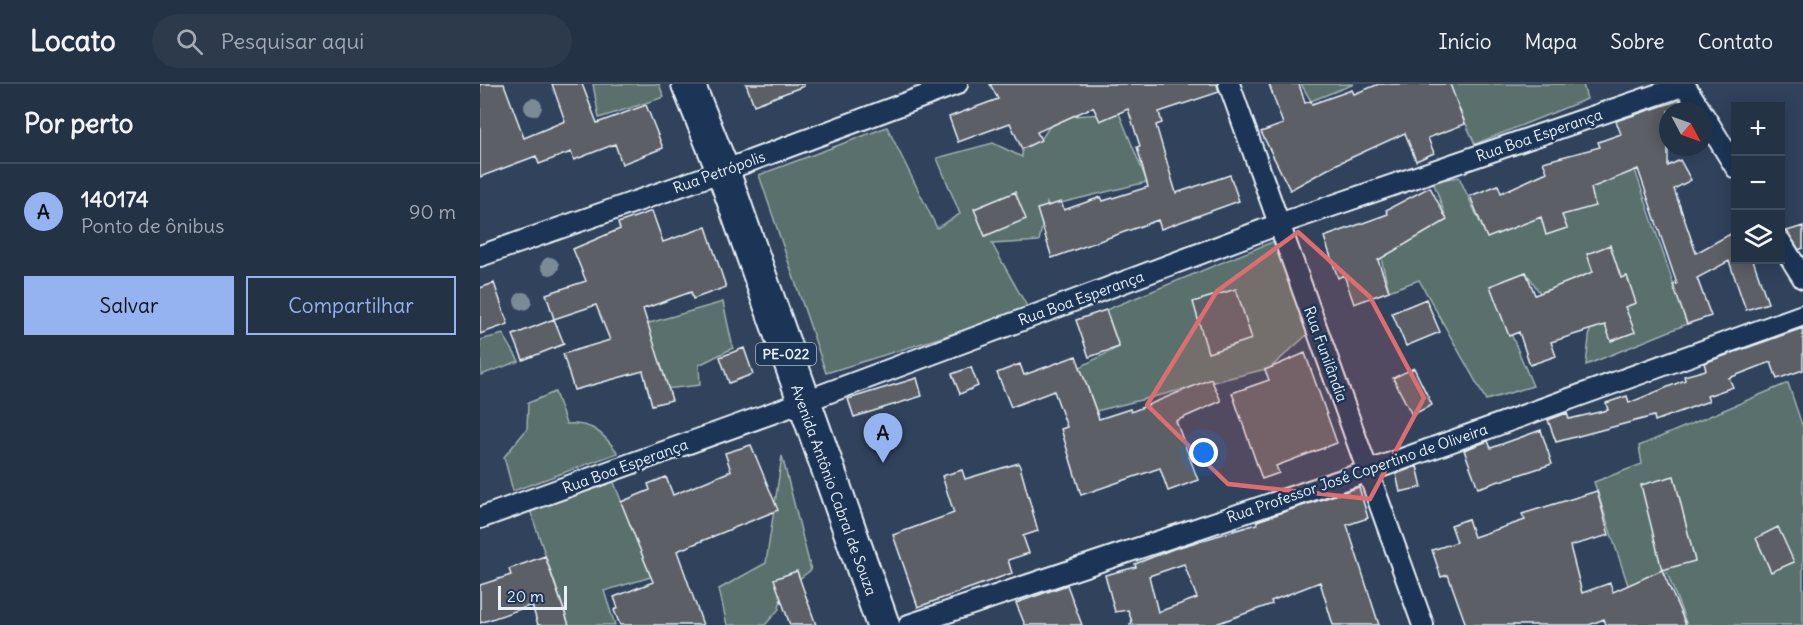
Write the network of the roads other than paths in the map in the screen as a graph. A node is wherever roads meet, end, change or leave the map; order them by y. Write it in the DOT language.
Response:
graph roads {
  1 [pos="688,84"];
  2 [pos="957,84"];
  3 [pos="1229,84"];
  4 [pos="1684,85"];
  5 [pos="1695,102"];
  6 [pos="1713,131"];
  7 [pos="1731,160"];
  8 [pos="723,171"];
  9 [pos="1279,224"];
  10 [pos="1785,249"];
  11 [pos="480,256"];
  12 [pos="1803,278"];
  13 [pos="1803,315"];
  14 [pos="803,402"];
  15 [pos="1369,471"];
  16 [pos="480,518"];
  17 [pos="883,625"];
  18 [pos="909,625"];
  19 [pos="1423,625"];
  1 -- 8 [label="main road, Avenida Antônio Cabral de Souza / PE-022"];
  2 -- 8 [label="street, Rua Petrópolis"];
  3 -- 9 [label="street, Rua Funilândia"];
  4 -- 5 [label="street"];
  4 -- 9 [label="street, Rua Boa Esperança"];
  6 -- 7 [label="street"];
  8 -- 11 [label="street, Rua Petrópolis"];
  8 -- 14 [label="main road, Avenida Antônio Cabral de Souza / PE-022"];
  9 -- 14 [label="street, Rua Boa Esperança"];
  9 -- 15 [label="street, Rua Funilândia"];
  10 -- 12 [label="street"];
  13 -- 15 [label="street, Rua Professor José Copertino de Oliveira"];
  14 -- 16 [label="street, Rua Boa Esperança"];
  14 -- 17 [label="main road, Avenida Antônio Cabral de Souza / PE-022"];
  15 -- 18 [label="street, Rua Professor José Copertino de Oliveira"];
  15 -- 19 [label="street, Rua Funilândia"];
}
